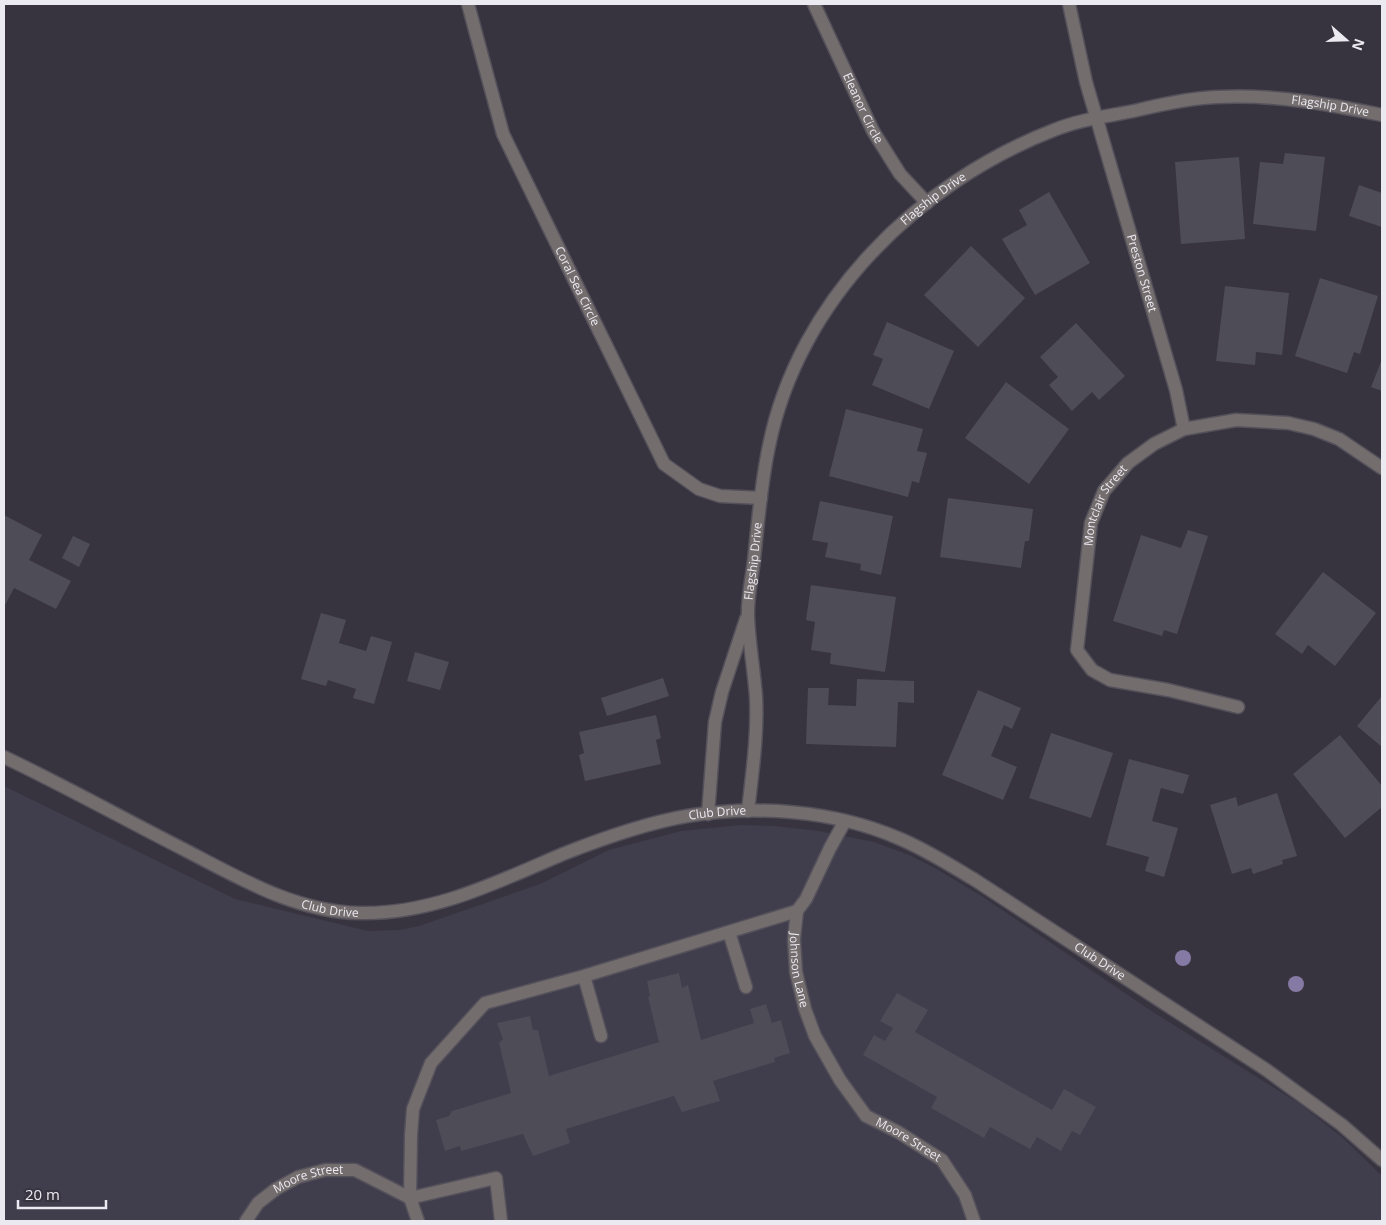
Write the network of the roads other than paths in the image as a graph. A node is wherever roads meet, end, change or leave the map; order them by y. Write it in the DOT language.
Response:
graph roads {
  1 [pos="468,4"];
  2 [pos="814,4"];
  3 [pos="1069,4"];
  4 [pos="1382,115"];
  5 [pos="1096,117"];
  6 [pos="926,203"];
  7 [pos="1184,428"];
  8 [pos="1382,468"];
  9 [pos="761,498"];
  10 [pos="748,614"];
  11 [pos="1238,707"];
  12 [pos="4,757"];
  13 [pos="748,811"];
  14 [pos="708,814"];
  15 [pos="845,821"];
  16 [pos="797,912"];
  17 [pos="729,932"];
  18 [pos="584,976"];
  19 [pos="746,987"];
  20 [pos="601,1036"];
  21 [pos="866,1116"];
  22 [pos="1382,1160"];
  23 [pos="410,1198"];
  24 [pos="246,1221"];
  25 [pos="418,1221"];
  26 [pos="501,1221"];
  27 [pos="974,1221"];
  1 -- 9 [label="street, Coral Sea Circle"];
  2 -- 6 [label="street, Eleanor Circle"];
  3 -- 5 [label="street"];
  4 -- 5 [label="street, Flagship Drive"];
  5 -- 6 [label="street, Flagship Drive"];
  5 -- 7 [label="street, Preston Street"];
  6 -- 9 [label="street, Flagship Drive"];
  7 -- 8 [label="street, Montclair Street"];
  7 -- 11 [label="street, Montclair Street"];
  9 -- 10 [label="street, Flagship Drive"];
  10 -- 13 [label="street, Flagship Drive"];
  10 -- 14 [label="street, Flagship Drive"];
  12 -- 14 [label="street, Club Drive"];
  13 -- 14 [label="street, Club Drive"];
  13 -- 15 [label="street, Club Drive"];
  15 -- 16 [label="street, Johnson Lane"];
  15 -- 22 [label="street, Club Drive"];
  16 -- 17 [label="street"];
  16 -- 21 [label="street, Johnson Lane"];
  17 -- 18 [label="street"];
  17 -- 19 [label="street"];
  18 -- 20 [label="street"];
  18 -- 23 [label="street"];
  21 -- 27 [label="street, Moore Street"];
  23 -- 24 [label="street, Moore Street"];
  23 -- 25 [label="street"];
  23 -- 26 [label="street"];
}
